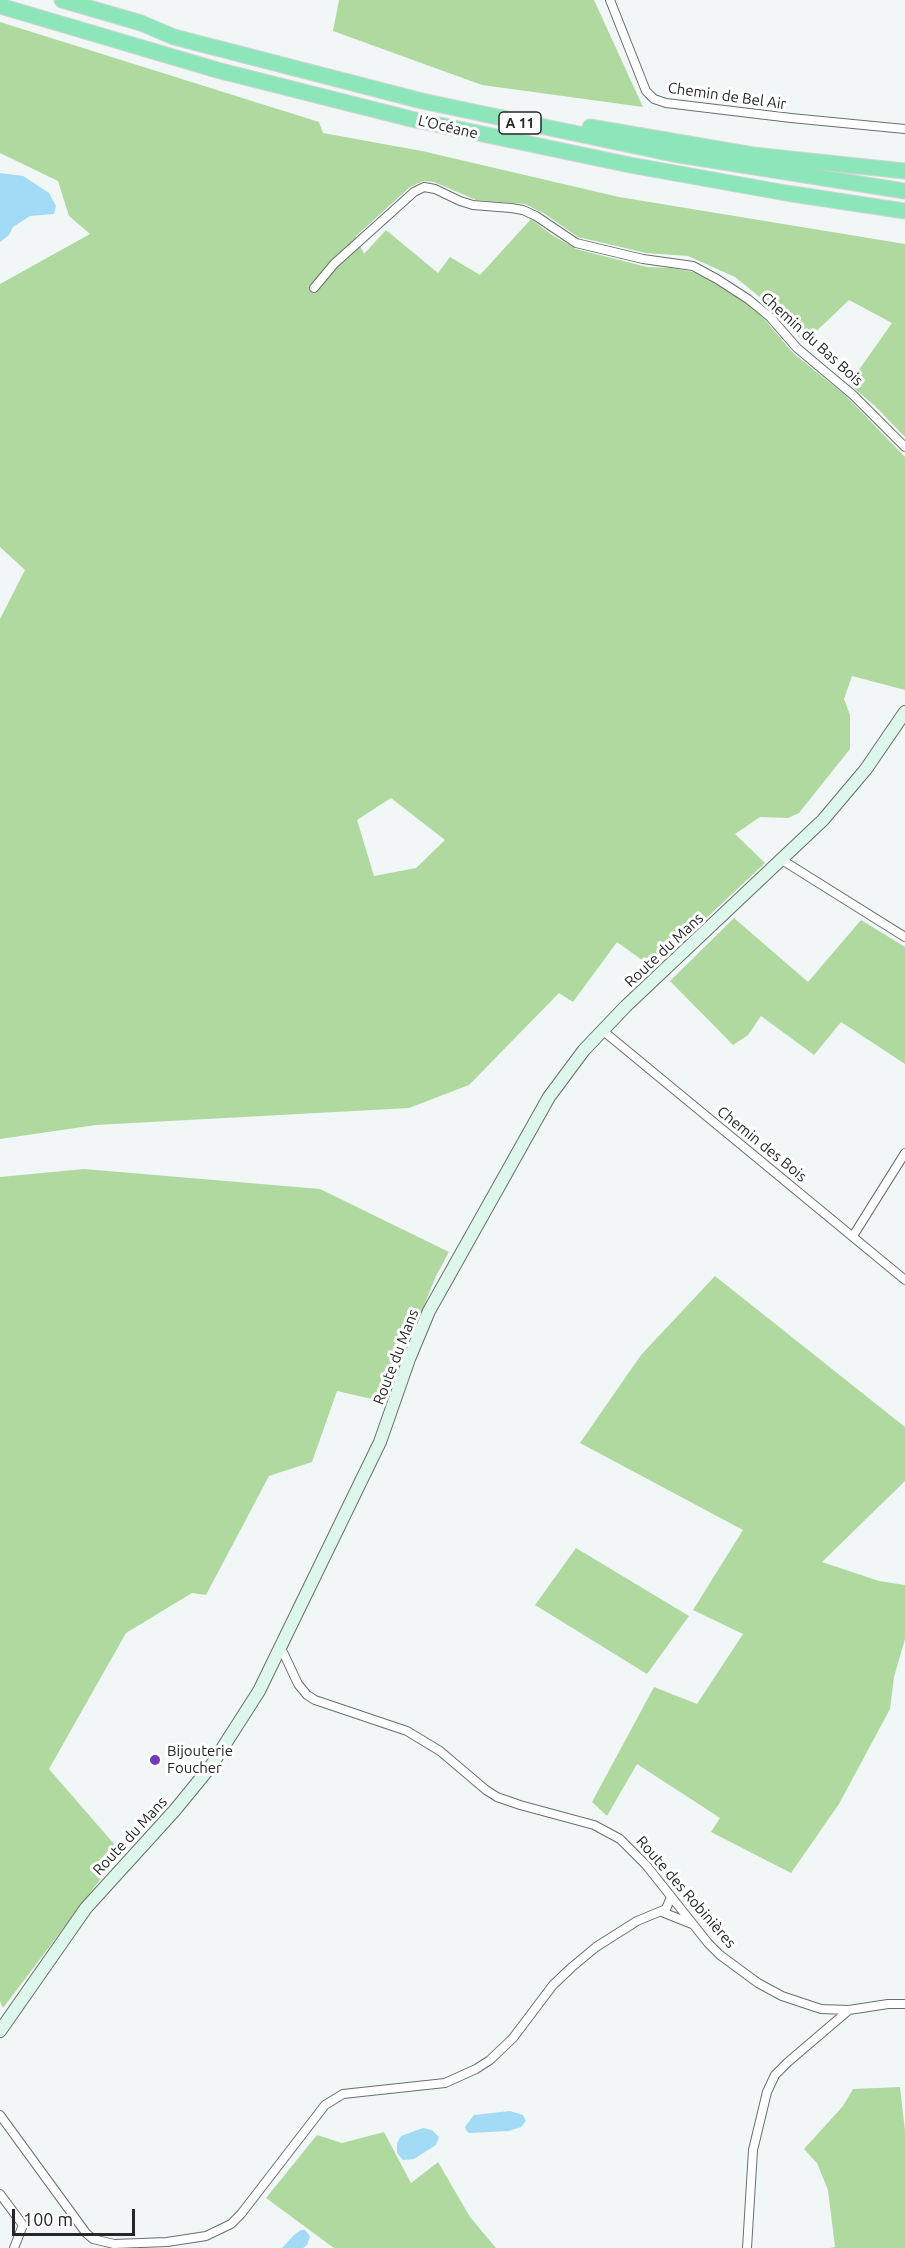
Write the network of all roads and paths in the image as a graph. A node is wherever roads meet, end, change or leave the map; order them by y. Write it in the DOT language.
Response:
graph roads {
  1 [pos="62,0"];
  2 [pos="610,0"];
  3 [pos="0,6"];
  4 [pos="141,24"];
  5 [pos="905,129"];
  6 [pos="905,171"];
  7 [pos="905,191"];
  8 [pos="905,211"];
  9 [pos="314,288"];
  10 [pos="905,447"];
  11 [pos="905,712"];
  12 [pos="782,860"];
  13 [pos="905,937"];
  14 [pos="602,1030"];
  15 [pos="905,1153"];
  16 [pos="853,1236"];
  17 [pos="905,1280"];
  18 [pos="279,1650"];
  19 [pos="671,1897"];
  20 [pos="662,1912"];
  21 [pos="693,1925"];
  22 [pos="905,2004"];
  23 [pos="849,2010"];
  24 [pos="0,2031"];
  25 [pos="0,2115"];
  26 [pos="0,2194"];
  27 [pos="14,2248"];
  28 [pos="747,2248"];
  1 -- 4 [label="highway, L’Océane / A 11"];
  2 -- 5 [label="street, Chemin de Bel Air"];
  3 -- 8 [label="highway, L’Océane / A 11"];
  4 -- 6 [label="highway"];
  4 -- 7 [label="highway, L’Océane / A 11"];
  9 -- 10 [label="street, Chemin du Bas Bois"];
  11 -- 12 [label="street, Route du Mans"];
  12 -- 13 [label="street"];
  12 -- 14 [label="street, Route du Mans"];
  14 -- 16 [label="street, Chemin des Bois"];
  14 -- 18 [label="street, Route du Mans"];
  15 -- 16 [label="street"];
  16 -- 17 [label="street, Chemin des Bois"];
  18 -- 19 [label="street, Route des Robinières"];
  18 -- 24 [label="street, Route du Mans"];
  19 -- 20 [label="street"];
  19 -- 21 [label="street, Route des Robinières"];
  20 -- 21 [label="street"];
  20 -- 25 [label="street"];
  21 -- 23 [label="street, Route des Robinières"];
  22 -- 23 [label="street, Route des Robinières"];
  23 -- 28 [label="street"];
  26 -- 27 [label="street"];
}
